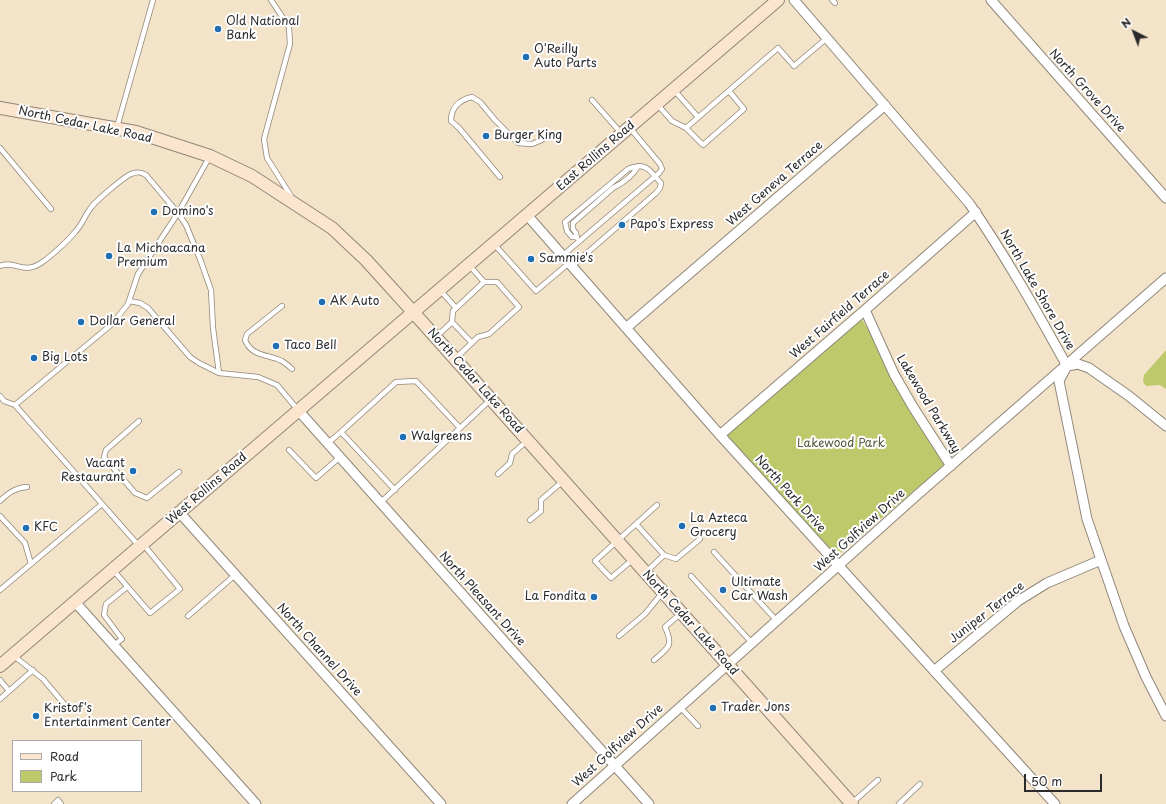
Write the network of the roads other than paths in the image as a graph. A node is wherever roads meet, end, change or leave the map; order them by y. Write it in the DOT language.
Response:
graph roads {
  1 [pos="153,0"];
  2 [pos="271,0"];
  3 [pos="778,0"];
  4 [pos="794,0"];
  5 [pos="990,0"];
  6 [pos="827,38"];
  7 [pos="674,90"];
  8 [pos="729,91"];
  9 [pos="592,100"];
  10 [pos="657,104"];
  11 [pos="885,105"];
  12 [pos="0,108"];
  13 [pos="698,117"];
  14 [pos="686,128"];
  15 [pos="117,129"];
  16 [pos="626,131"];
  17 [pos="542,140"];
  18 [pos="0,148"];
  19 [pos="210,156"];
  20 [pos="500,177"];
  21 [pos="655,177"];
  22 [pos="1166,198"];
  23 [pos="295,204"];
  24 [pos="51,209"];
  25 [pos="976,212"];
  26 [pos="178,213"];
  27 [pos="527,216"];
  28 [pos="578,239"];
  29 [pos="494,244"];
  30 [pos="568,262"];
  31 [pos="469,265"];
  32 [pos="0,266"];
  33 [pos="1166,278"];
  34 [pos="484,282"];
  35 [pos="440,290"];
  36 [pos="129,301"];
  37 [pos="282,306"];
  38 [pos="456,308"];
  39 [pos="866,310"];
  40 [pos="414,312"];
  41 [pos="452,322"];
  42 [pos="626,328"];
  43 [pos="436,337"];
  44 [pos="472,343"];
  45 [pos="455,359"];
  46 [pos="1066,366"];
  47 [pos="292,369"];
  48 [pos="220,373"];
  49 [pos="0,396"];
  50 [pos="491,399"];
  51 [pos="14,405"];
  52 [pos="298,410"];
  53 [pos="139,421"];
  54 [pos="1166,426"];
  55 [pos="460,428"];
  56 [pos="341,432"];
  57 [pos="720,434"];
  58 [pos="528,440"];
  59 [pos="328,443"];
  60 [pos="289,450"];
  61 [pos="340,457"];
  62 [pos="951,466"];
  63 [pos="179,472"];
  64 [pos="498,474"];
  65 [pos="564,481"];
  66 [pos="27,487"];
  67 [pos="395,490"];
  68 [pos="0,501"];
  69 [pos="380,503"];
  70 [pos="102,504"];
  71 [pos="657,505"];
  72 [pos="179,512"];
  73 [pos="0,516"];
  74 [pos="530,520"];
  75 [pos="636,524"];
  76 [pos="700,539"];
  77 [pos="618,541"];
  78 [pos="141,545"];
  79 [pos="714,552"];
  80 [pos="664,555"];
  81 [pos="633,559"];
  82 [pos="1101,560"];
  83 [pos="31,564"];
  84 [pos="839,565"];
  85 [pos="112,570"];
  86 [pos="646,572"];
  87 [pos="235,575"];
  88 [pos="691,576"];
  89 [pos="127,587"];
  90 [pos="0,590"];
  91 [pos="663,592"];
  92 [pos="75,602"];
  93 [pos="682,613"];
  94 [pos="188,616"];
  95 [pos="777,621"];
  96 [pos="619,636"];
  97 [pos="752,643"];
  98 [pos="114,645"];
  99 [pos="13,655"];
  100 [pos="654,660"];
  101 [pos="728,664"];
  102 [pos="0,666"];
  103 [pos="33,670"];
  104 [pos="934,671"];
  105 [pos="0,680"];
  106 [pos="9,691"];
  107 [pos="0,699"];
  108 [pos="65,705"];
  109 [pos="680,707"];
  110 [pos="1166,716"];
  111 [pos="698,726"];
  112 [pos="614,765"];
  113 [pos="878,780"];
  114 [pos="920,784"];
  115 [pos="54,804"];
  116 [pos="61,804"];
  117 [pos="256,804"];
  118 [pos="441,804"];
  119 [pos="572,804"];
  120 [pos="649,804"];
  121 [pos="852,804"];
  122 [pos="899,804"];
  123 [pos="1055,804"];
  1 -- 15 [label="lane"];
  2 -- 23 [label="lane"];
  3 -- 7 [label="main road, East Rollins Road"];
  4 -- 6 [label="street, North Lake Shore Drive"];
  5 -- 22 [label="street, North Grove Drive"];
  6 -- 8 [label="lane"];
  6 -- 11 [label="street, North Lake Shore Drive"];
  7 -- 10 [label="main road, East Rollins Road"];
  7 -- 13 [label="lane"];
  8 -- 13 [label="lane"];
  8 -- 14 [label="lane"];
  9 -- 16 [label="lane"];
  10 -- 14 [label="lane"];
  10 -- 16 [label="main road, East Rollins Road"];
  11 -- 25 [label="street, North Lake Shore Drive"];
  11 -- 42 [label="street, West Geneva Terrace"];
  12 -- 15 [label="main road, North Cedar Lake Road"];
  13 -- 14 [label="lane"];
  15 -- 19 [label="main road, North Cedar Lake Road"];
  16 -- 21 [label="lane"];
  16 -- 27 [label="main road, East Rollins Road"];
  17 -- 20 [label="lane"];
  18 -- 24 [label="lane"];
  19 -- 23 [label="main road, North Cedar Lake Road"];
  19 -- 26 [label="lane"];
  21 -- 28 [label="lane"];
  21 -- 28 [label="lane"];
  21 -- 30 [label="lane"];
  23 -- 40 [label="main road, North Cedar Lake Road"];
  25 -- 39 [label="street, West Fairfield Terrace"];
  25 -- 46 [label="street, North Lake Shore Drive"];
  26 -- 32 [label="lane"];
  26 -- 36 [label="lane"];
  26 -- 48 [label="lane"];
  27 -- 29 [label="main road, East Rollins Road"];
  27 -- 30 [label="street, North Park Drive"];
  28 -- 30 [label="lane"];
  29 -- 30 [label="lane"];
  29 -- 31 [label="main road, East Rollins Road"];
  30 -- 42 [label="street, North Park Drive"];
  31 -- 34 [label="lane"];
  31 -- 35 [label="main road, East Rollins Road"];
  33 -- 46 [label="street, West Golfview Drive"];
  34 -- 38 [label="lane"];
  34 -- 44 [label="lane"];
  35 -- 38 [label="lane"];
  35 -- 40 [label="main road, East Rollins Road"];
  36 -- 48 [label="lane"];
  36 -- 51 [label="lane"];
  37 -- 47 [label="lane"];
  38 -- 41 [label="lane"];
  39 -- 57 [label="street, West Fairfield Terrace"];
  39 -- 62 [label="street, Lakewood Parkway"];
  40 -- 43 [label="main road, North Cedar Lake Road"];
  40 -- 52 [label="main road, West Rollins Road"];
  41 -- 43 [label="lane"];
  41 -- 44 [label="lane"];
  42 -- 57 [label="street, North Park Drive"];
  43 -- 45 [label="main road, North Cedar Lake Road"];
  44 -- 45 [label="lane"];
  45 -- 50 [label="main road, North Cedar Lake Road"];
  46 -- 54 [label="street"];
  46 -- 62 [label="street, West Golfview Drive"];
  46 -- 82 [label="street, North Lake Shore Drive"];
  48 -- 52 [label="lane"];
  49 -- 51 [label="lane"];
  50 -- 55 [label="lane"];
  50 -- 58 [label="main road, North Cedar Lake Road"];
  51 -- 70 [label="lane"];
  52 -- 59 [label="street, North Pleasant Drive"];
  52 -- 72 [label="main road, West Rollins Road"];
  53 -- 63 [label="lane"];
  55 -- 56 [label="lane"];
  55 -- 67 [label="lane"];
  56 -- 59 [label="lane"];
  56 -- 67 [label="lane"];
  57 -- 84 [label="street, North Park Drive"];
  58 -- 64 [label="lane"];
  58 -- 65 [label="main road, North Cedar Lake Road"];
  59 -- 61 [label="street, North Pleasant Drive"];
  60 -- 61 [label="lane"];
  61 -- 69 [label="street, North Pleasant Drive"];
  62 -- 84 [label="street, West Golfview Drive"];
  65 -- 74 [label="lane"];
  65 -- 77 [label="main road, North Cedar Lake Road"];
  66 -- 68 [label="lane"];
  67 -- 69 [label="lane"];
  69 -- 112 [label="street, North Pleasant Drive"];
  70 -- 78 [label="lane"];
  70 -- 83 [label="lane"];
  71 -- 75 [label="lane"];
  72 -- 78 [label="main road, West Rollins Road"];
  72 -- 87 [label="street, North Channel Drive"];
  73 -- 83 [label="lane"];
  75 -- 77 [label="lane"];
  75 -- 80 [label="lane"];
  76 -- 80 [label="lane"];
  77 -- 81 [label="main road, North Cedar Lake Road"];
  77 -- 81 [label="lane"];
  78 -- 85 [label="main road, West Rollins Road"];
  78 -- 89 [label="lane"];
  79 -- 95 [label="lane"];
  80 -- 86 [label="lane"];
  81 -- 86 [label="main road, North Cedar Lake Road"];
  82 -- 104 [label="street, Juniper Terrace"];
  82 -- 110 [label="street, North Lake Shore Drive"];
  83 -- 90 [label="lane"];
  84 -- 95 [label="street, West Golfview Drive"];
  84 -- 104 [label="street, North Park Drive"];
  85 -- 89 [label="lane"];
  85 -- 92 [label="main road, West Rollins Road"];
  86 -- 91 [label="main road, North Cedar Lake Road"];
  87 -- 94 [label="lane"];
  87 -- 118 [label="street, North Channel Drive"];
  88 -- 97 [label="lane"];
  89 -- 98 [label="lane"];
  91 -- 93 [label="main road, North Cedar Lake Road"];
  91 -- 96 [label="lane"];
  92 -- 98 [label="street"];
  92 -- 99 [label="main road, West Rollins Road"];
  93 -- 100 [label="lane"];
  93 -- 101 [label="main road, North Cedar Lake Road"];
  95 -- 97 [label="street, West Golfview Drive"];
  97 -- 101 [label="street, West Golfview Drive"];
  98 -- 117 [label="street"];
  99 -- 102 [label="main road, West Rollins Road"];
  99 -- 103 [label="lane"];
  101 -- 109 [label="street, West Golfview Drive"];
  101 -- 121 [label="main road, North Cedar Lake Road"];
  103 -- 106 [label="lane"];
  103 -- 108 [label="lane"];
  104 -- 123 [label="street, North Park Drive"];
  105 -- 106 [label="lane"];
  106 -- 107 [label="lane"];
  109 -- 111 [label="lane"];
  109 -- 112 [label="street, West Golfview Drive"];
  112 -- 119 [label="street, West Golfview Drive"];
  112 -- 120 [label="street, North Pleasant Drive"];
  113 -- 121 [label="lane"];
  114 -- 122 [label="lane"];
  115 -- 116 [label="lane"];
}
